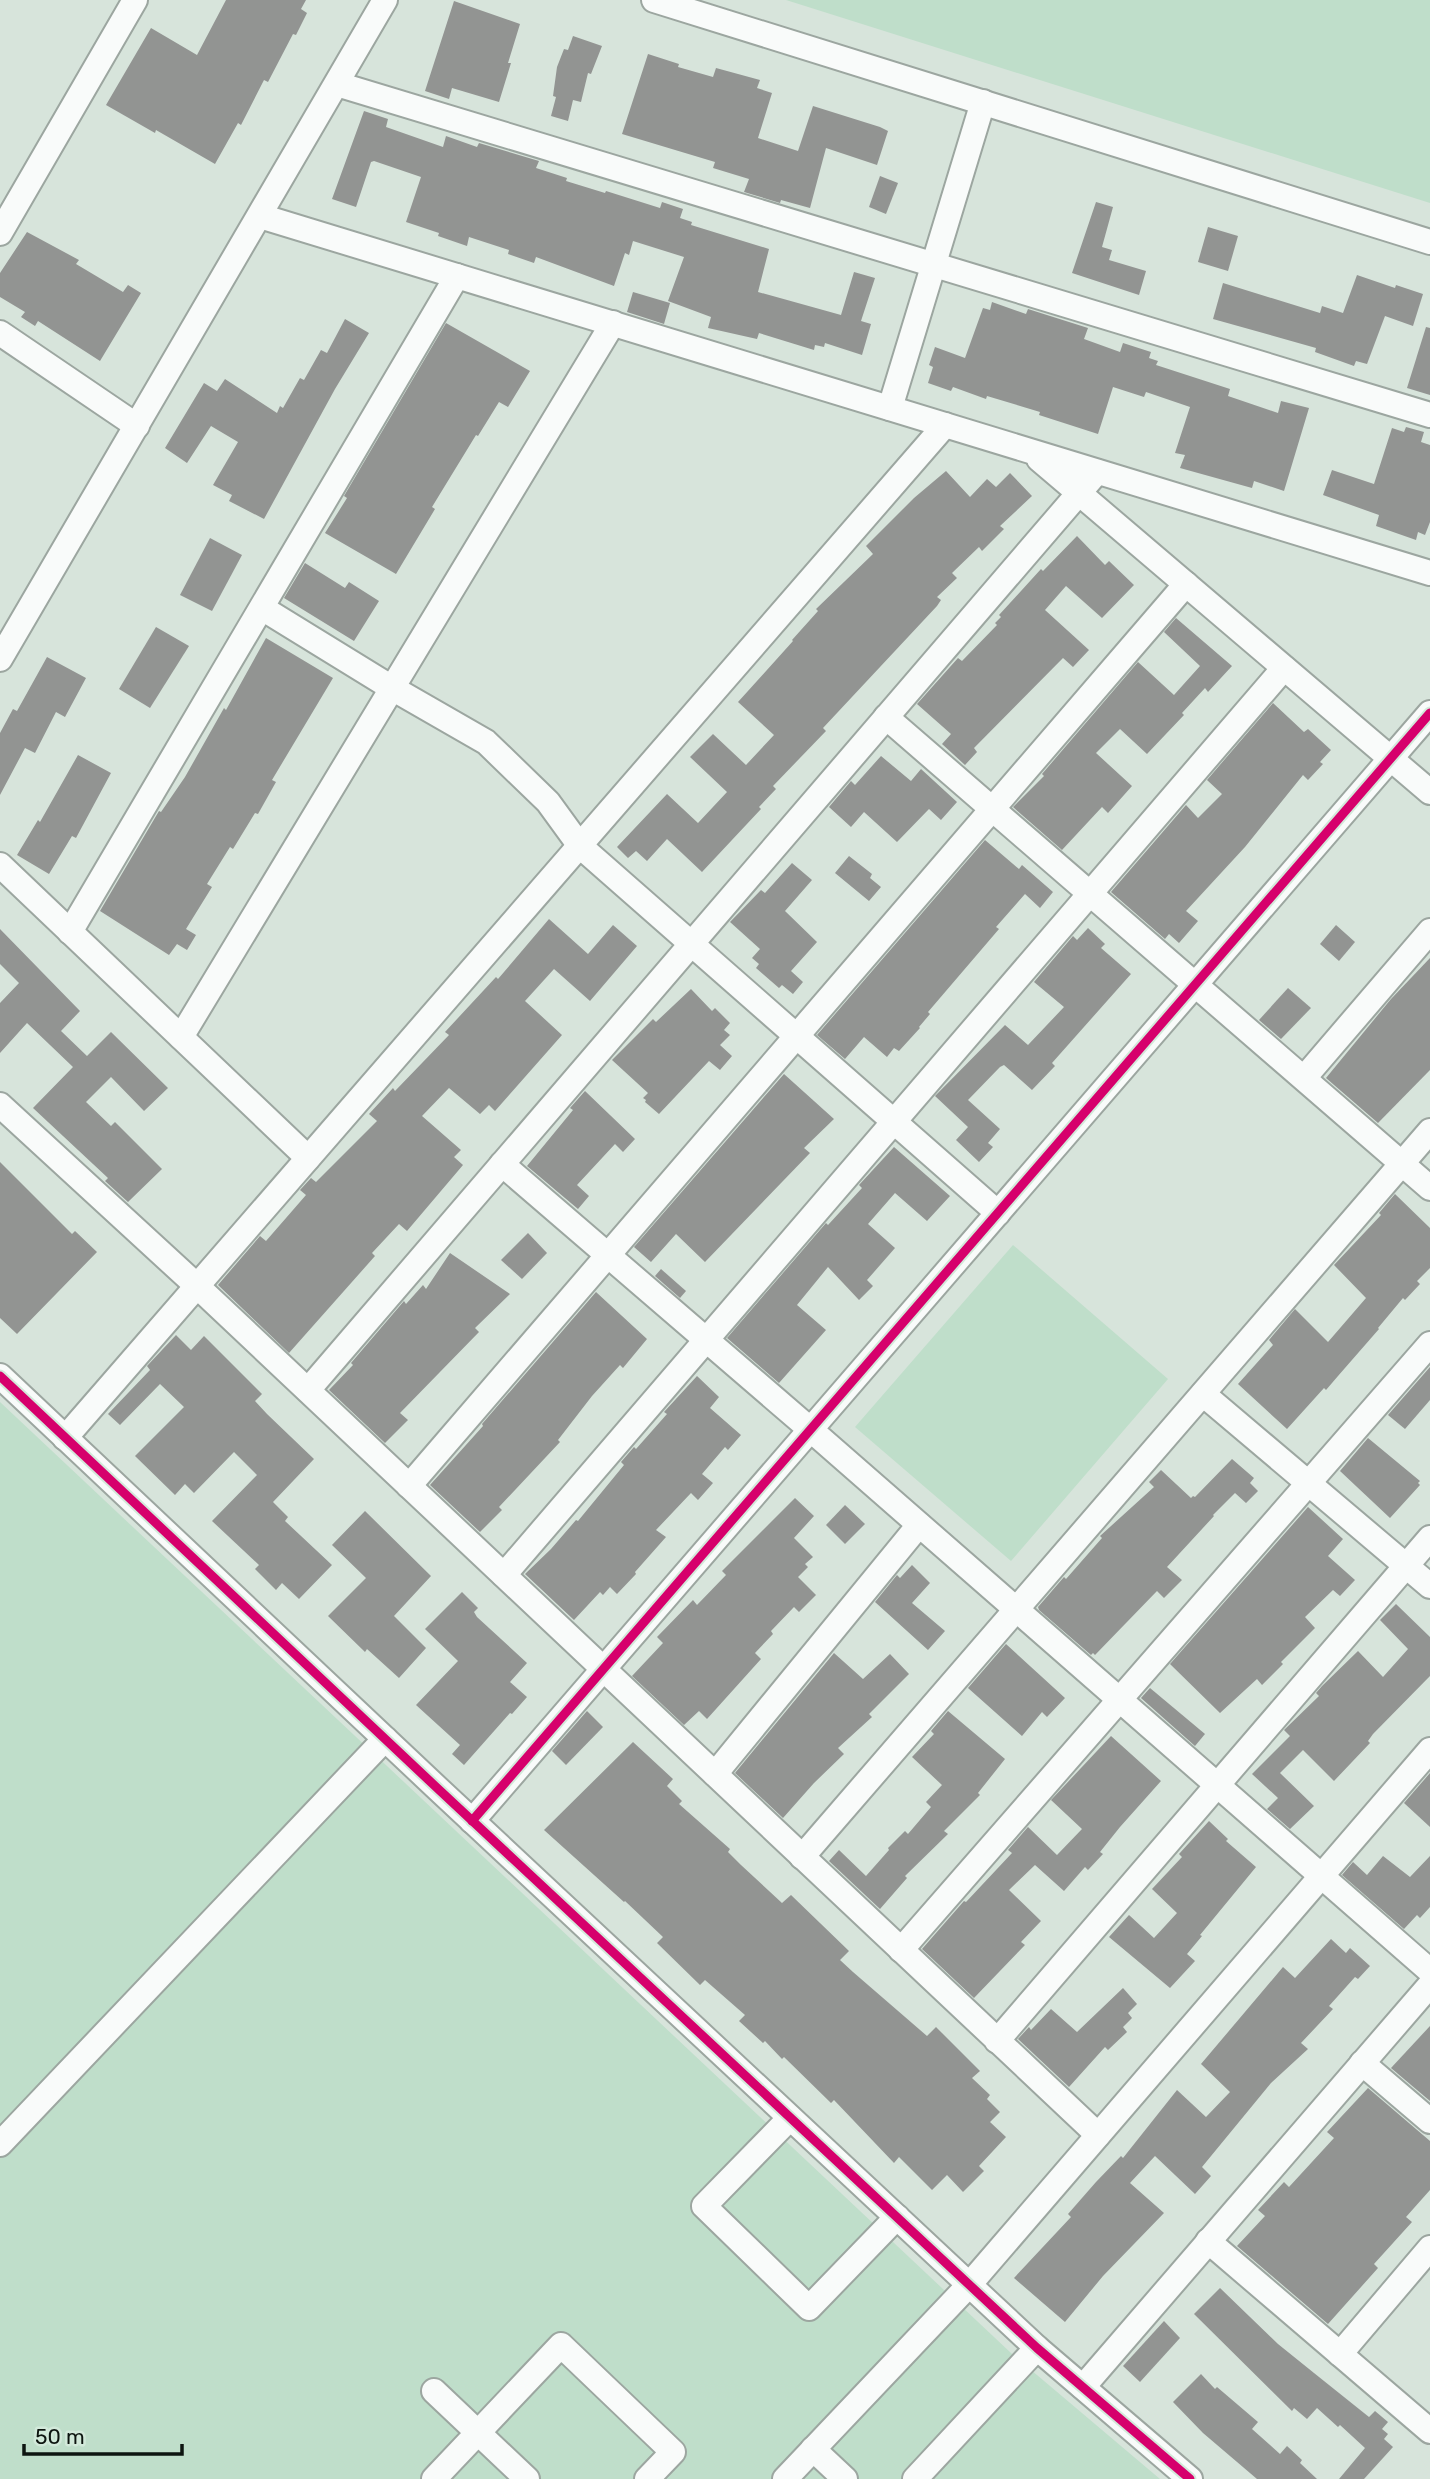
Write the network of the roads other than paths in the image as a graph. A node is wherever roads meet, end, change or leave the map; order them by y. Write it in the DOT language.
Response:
graph roads {
  1 [pos="135,0"];
  2 [pos="385,0"];
  3 [pos="654,0"];
  4 [pos="337,84"];
  5 [pos="983,102"];
  6 [pos="260,216"];
  7 [pos="0,233"];
  8 [pos="1430,242"];
  9 [pos="934,264"];
  10 [pos="457,276"];
  11 [pos="613,323"];
  12 [pos="0,333"];
  13 [pos="890,408"];
  14 [pos="1430,415"];
  15 [pos="945,425"];
  16 [pos="137,426"];
  17 [pos="1030,451"];
  18 [pos="1097,472"];
  19 [pos="1079,493"];
  20 [pos="1430,573"];
  21 [pos="1186,584"];
  22 [pos="262,608"];
  23 [pos="0,659"];
  24 [pos="1284,668"];
  25 [pos="392,688"];
  26 [pos="1430,713"];
  27 [pos="886,717"];
  28 [pos="1391,758"];
  29 [pos="1430,792"];
  30 [pos="992,809"];
  31 [pos="580,846"];
  32 [pos="0,865"];
  33 [pos="1090,894"];
  34 [pos="1430,931"];
  35 [pos="70,932"];
  36 [pos="691,944"];
  37 [pos="1196,985"];
  38 [pos="797,1036"];
  39 [pos="181,1037"];
  40 [pos="1304,1078"];
  41 [pos="0,1105"];
  42 [pos="894,1122"];
  43 [pos="1430,1131"];
  44 [pos="308,1158"];
  45 [pos="502,1164"];
  46 [pos="1402,1164"];
  47 [pos="1430,1188"];
  48 [pos="998,1213"];
  49 [pos="608,1255"];
  50 [pos="197,1286"];
  51 [pos="706,1340"];
  52 [pos="1430,1343"];
  53 [pos="0,1376"];
  54 [pos="308,1390"];
  55 [pos="1203,1394"];
  56 [pos="811,1430"];
  57 [pos="65,1438"];
  58 [pos="1309,1483"];
  59 [pos="409,1486"];
  60 [pos="919,1525"];
  61 [pos="1430,1538"];
  62 [pos="1406,1566"];
  63 [pos="504,1575"];
  64 [pos="1430,1586"];
  65 [pos="1016,1609"];
  66 [pos="604,1670"];
  67 [pos="1119,1700"];
  68 [pos="385,1739"];
  69 [pos="1430,1750"];
  70 [pos="715,1774"];
  71 [pos="1217,1785"];
  72 [pos="472,1821"];
  73 [pos="802,1857"];
  74 [pos="1321,1876"];
  75 [pos="901,1950"];
  76 [pos="1430,1971"];
  77 [pos="1430,1985"];
  78 [pos="997,2040"];
  79 [pos="1362,2063"];
  80 [pos="790,2118"];
  81 [pos="1430,2121"];
  82 [pos="1098,2135"];
  83 [pos="0,2144"];
  84 [pos="897,2217"];
  85 [pos="1208,2242"];
  86 [pos="1430,2248"];
  87 [pos="969,2285"];
  88 [pos="1037,2348"];
  89 [pos="1340,2354"];
  90 [pos="1083,2387"];
  91 [pos="433,2391"];
  92 [pos="1430,2431"];
  93 [pos="478,2432"];
  94 [pos="813,2449"];
  95 [pos="434,2479"];
  96 [pos="527,2479"];
  97 [pos="647,2479"];
  98 [pos="785,2479"];
  99 [pos="845,2479"];
  100 [pos="915,2479"];
  101 [pos="1190,2479"];
  1 -- 7 [label="street"];
  2 -- 4 [label="street"];
  3 -- 5 [label="street"];
  4 -- 6 [label="street"];
  4 -- 9 [label="street"];
  5 -- 8 [label="street"];
  5 -- 9 [label="street"];
  6 -- 10 [label="street"];
  6 -- 16 [label="street"];
  9 -- 13 [label="street"];
  9 -- 14 [label="street"];
  10 -- 11 [label="street"];
  10 -- 22 [label="street"];
  11 -- 13 [label="street"];
  11 -- 25 [label="street"];
  12 -- 16 [label="street"];
  13 -- 15 [label="street"];
  15 -- 17 [label="street"];
  15 -- 31 [label="street"];
  16 -- 23 [label="street"];
  17 -- 18 [label="street"];
  17 -- 19 [label="street"];
  18 -- 19 [label="street"];
  18 -- 20 [label="street"];
  19 -- 21 [label="street"];
  19 -- 27 [label="street"];
  21 -- 24 [label="street"];
  21 -- 30 [label="street"];
  22 -- 25 [label="street"];
  22 -- 35 [label="street"];
  24 -- 28 [label="street"];
  24 -- 33 [label="street"];
  25 -- 31 [label="street"];
  25 -- 39 [label="street"];
  26 -- 28 [label="street"];
  27 -- 30 [label="street"];
  27 -- 36 [label="street"];
  28 -- 29 [label="street"];
  28 -- 37 [label="street"];
  30 -- 33 [label="street"];
  30 -- 38 [label="street"];
  31 -- 36 [label="street"];
  31 -- 44 [label="street"];
  32 -- 35 [label="street"];
  33 -- 37 [label="street"];
  33 -- 42 [label="street"];
  34 -- 40 [label="street"];
  35 -- 39 [label="street"];
  36 -- 38 [label="street"];
  36 -- 45 [label="street"];
  37 -- 40 [label="street"];
  37 -- 48 [label="street"];
  38 -- 42 [label="street"];
  38 -- 49 [label="street"];
  39 -- 44 [label="street"];
  40 -- 46 [label="street"];
  41 -- 50 [label="street"];
  42 -- 48 [label="street"];
  42 -- 51 [label="street"];
  43 -- 46 [label="street"];
  44 -- 50 [label="street"];
  45 -- 49 [label="street"];
  45 -- 54 [label="street"];
  46 -- 47 [label="street"];
  46 -- 55 [label="street"];
  48 -- 56 [label="street"];
  49 -- 51 [label="street"];
  49 -- 59 [label="street"];
  50 -- 54 [label="street"];
  50 -- 57 [label="street"];
  51 -- 56 [label="street"];
  51 -- 63 [label="street"];
  52 -- 58 [label="street"];
  53 -- 57 [label="street"];
  54 -- 59 [label="street"];
  55 -- 58 [label="street"];
  55 -- 65 [label="street"];
  56 -- 60 [label="street"];
  56 -- 66 [label="street"];
  57 -- 68 [label="street"];
  58 -- 62 [label="street"];
  58 -- 67 [label="street"];
  59 -- 63 [label="street"];
  60 -- 65 [label="street"];
  60 -- 70 [label="street"];
  61 -- 62 [label="street"];
  62 -- 64 [label="street"];
  62 -- 71 [label="street"];
  63 -- 66 [label="street"];
  65 -- 67 [label="street"];
  65 -- 73 [label="street"];
  66 -- 70 [label="street"];
  66 -- 72 [label="street"];
  67 -- 71 [label="street"];
  67 -- 75 [label="street"];
  68 -- 72 [label="street"];
  68 -- 83 [label="street"];
  69 -- 74 [label="street"];
  70 -- 73 [label="street"];
  71 -- 74 [label="street"];
  71 -- 78 [label="street"];
  72 -- 80 [label="street"];
  73 -- 75 [label="street"];
  74 -- 76 [label="street"];
  74 -- 82 [label="street"];
  75 -- 78 [label="street"];
  77 -- 79 [label="street"];
  78 -- 82 [label="street"];
  79 -- 81 [label="street"];
  79 -- 85 [label="street"];
  80 -- 84 [label="street"];
  80 -- 84 [label="street"];
  82 -- 87 [label="street"];
  84 -- 87 [label="street"];
  85 -- 89 [label="street"];
  85 -- 90 [label="street"];
  86 -- 89 [label="street"];
  87 -- 88 [label="street"];
  87 -- 94 [label="street"];
  88 -- 90 [label="street"];
  88 -- 100 [label="street"];
  89 -- 92 [label="street"];
  90 -- 101 [label="street"];
  91 -- 93 [label="street"];
  93 -- 95 [label="street"];
  93 -- 96 [label="street"];
  93 -- 97 [label="street"];
  94 -- 98 [label="street"];
  94 -- 99 [label="street"];
}
